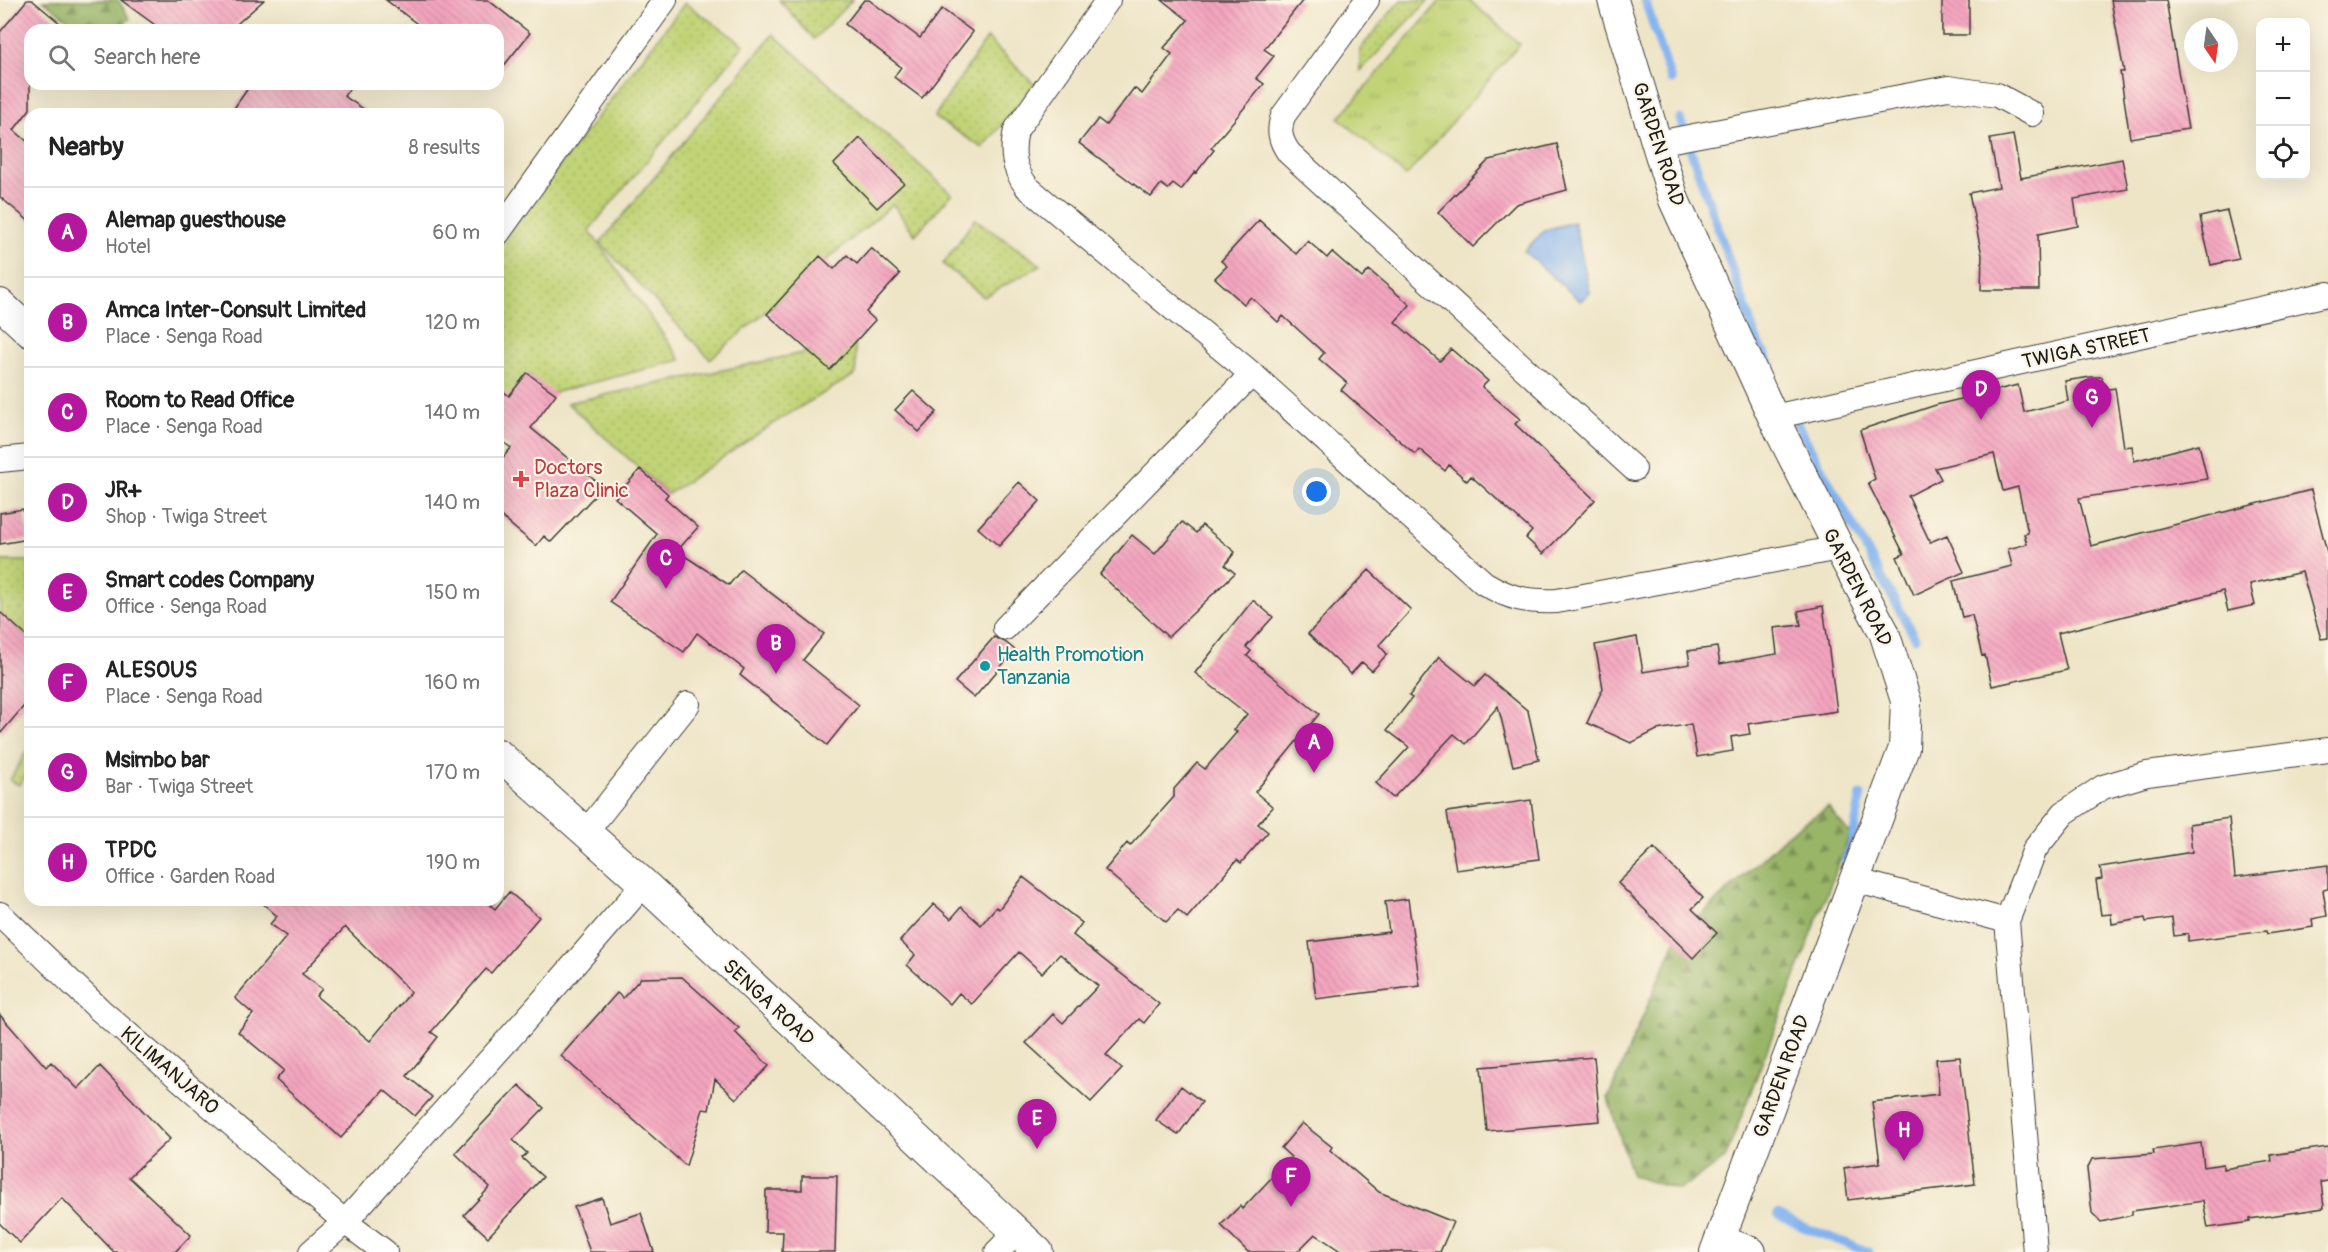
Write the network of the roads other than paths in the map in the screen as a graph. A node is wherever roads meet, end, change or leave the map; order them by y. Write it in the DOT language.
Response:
graph roads {
  1 [pos="665,0"];
  2 [pos="1108,0"];
  3 [pos="1367,0"];
  4 [pos="1613,0"];
  5 [pos="2032,114"];
  6 [pos="1657,143"];
  7 [pos="504,225"];
  8 [pos="2328,294"];
  9 [pos="0,304"];
  10 [pos="24,326"];
  11 [pos="1252,374"];
  12 [pos="1773,417"];
  13 [pos="24,458"];
  14 [pos="0,460"];
  15 [pos="1634,469"];
  16 [pos="1839,548"];
  17 [pos="1005,628"];
  18 [pos="688,704"];
  19 [pos="2328,750"];
  20 [pos="504,759"];
  21 [pos="586,832"];
  22 [pos="1854,880"];
  23 [pos="644,884"];
  24 [pos="0,914"];
  25 [pos="2007,921"];
  26 [pos="345,1222"];
  27 [pos="1006,1242"];
  28 [pos="1718,1246"];
  29 [pos="310,1252"];
  30 [pos="385,1252"];
  31 [pos="1038,1252"];
  32 [pos="1751,1252"];
  33 [pos="2035,1252"];
  1 -- 7 [label="street"];
  2 -- 11 [label="street"];
  3 -- 15 [label="street"];
  4 -- 6 [label="street, GARDEN ROAD"];
  5 -- 6 [label="street"];
  6 -- 12 [label="street, GARDEN ROAD"];
  8 -- 12 [label="street, TWIGA STREET"];
  9 -- 10 [label="street"];
  11 -- 16 [label="street"];
  11 -- 17 [label="street"];
  12 -- 16 [label="street, GARDEN ROAD"];
  13 -- 14 [label="street"];
  16 -- 22 [label="street, GARDEN ROAD"];
  18 -- 21 [label="street"];
  19 -- 25 [label="street"];
  20 -- 21 [label="street, SENGA ROAD"];
  21 -- 23 [label="street, SENGA ROAD"];
  22 -- 25 [label="street"];
  22 -- 28 [label="street, GARDEN ROAD"];
  23 -- 26 [label="street"];
  23 -- 27 [label="street, SENGA ROAD"];
  24 -- 26 [label="street, KILIMANJARO"];
  25 -- 33 [label="street"];
  26 -- 29 [label="street"];
  26 -- 30 [label="street, KILIMANJARO"];
  27 -- 31 [label="street, SENGA ROAD"];
  28 -- 32 [label="street"];
}
